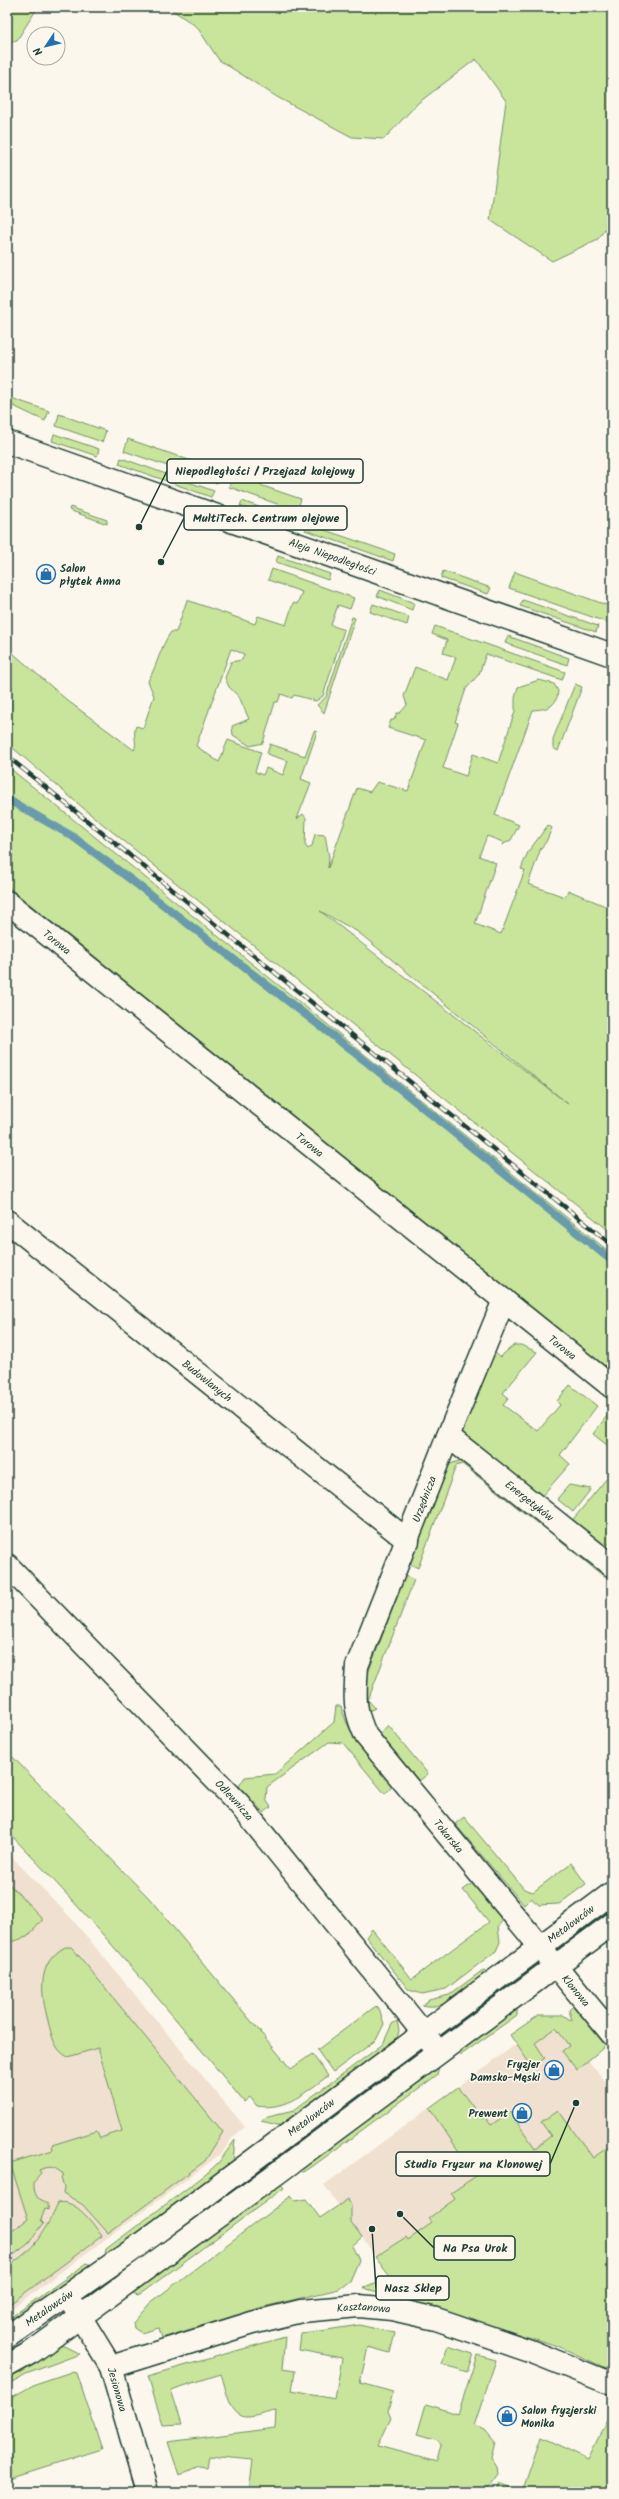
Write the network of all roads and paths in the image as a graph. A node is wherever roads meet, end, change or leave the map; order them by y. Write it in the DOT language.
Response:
graph roads {
  1 [pos="7,442"];
  2 [pos="612,655"];
  3 [pos="7,902"];
  4 [pos="7,1221"];
  5 [pos="504,1300"];
  6 [pos="612,1387"];
  7 [pos="448,1436"];
  8 [pos="408,1541"];
  9 [pos="7,1565"];
  10 [pos="612,1566"];
  11 [pos="354,1700"];
  12 [pos="612,1893"];
  13 [pos="612,1924"];
  14 [pos="540,1946"];
  15 [pos="556,1965"];
  16 [pos="424,2034"];
  17 [pos="612,2034"];
  18 [pos="440,2053"];
  19 [pos="67,2297"];
  20 [pos="80,2317"];
  21 [pos="7,2337"];
  22 [pos="7,2366"];
  23 [pos="111,2367"];
  24 [pos="612,2384"];
  25 [pos="148,2492"];
  1 -- 2 [label="street, Aleja Niepodległości"];
  3 -- 5 [label="street, Torowa"];
  4 -- 8 [label="street, Budowlanych"];
  5 -- 6 [label="street, Torowa"];
  5 -- 7 [label="street, Urzędnicza"];
  7 -- 8 [label="street, Urzędnicza"];
  7 -- 10 [label="street, Energetyków"];
  8 -- 11 [label="street, Urzędnicza"];
  9 -- 16 [label="street, Odlewnicza"];
  11 -- 14 [label="street, Tokarska"];
  12 -- 14 [label="street, Metalowców"];
  13 -- 15 [label="street"];
  14 -- 15 [label="street, Tokarska"];
  14 -- 16 [label="street, Metalowców"];
  15 -- 17 [label="street, Klonowa"];
  15 -- 18 [label="street"];
  16 -- 18 [label="street, Odlewnicza"];
  16 -- 19 [label="street, Metalowców"];
  18 -- 20 [label="street"];
  19 -- 20 [label="street, Jesionowa"];
  19 -- 21 [label="street, Metalowców"];
  20 -- 22 [label="street"];
  20 -- 23 [label="street, Jesionowa"];
  23 -- 24 [label="street, Kasztanowa"];
  23 -- 25 [label="street, Jesionowa"];
}
